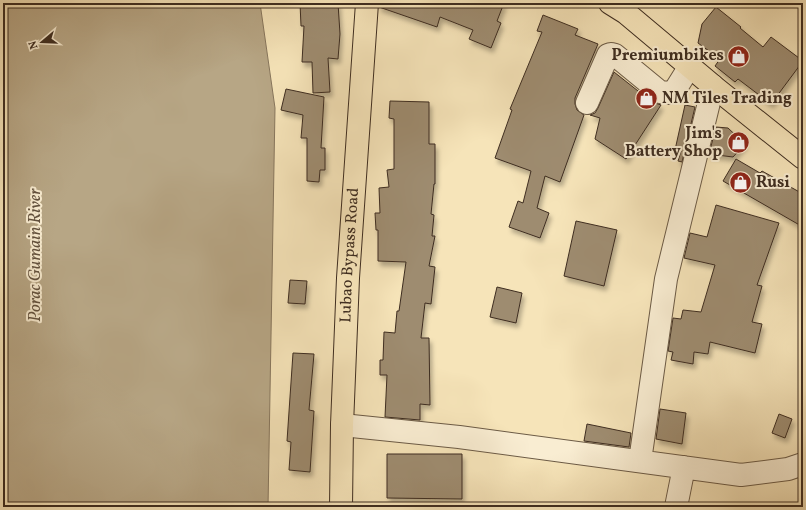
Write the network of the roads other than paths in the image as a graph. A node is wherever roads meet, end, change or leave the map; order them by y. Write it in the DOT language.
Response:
graph roads {
  1 [pos="367,3"];
  2 [pos="610,3"];
  3 [pos="690,66"];
  4 [pos="713,86"];
  5 [pos="587,103"];
  6 [pos="803,158"];
  7 [pos="342,425"];
  8 [pos="640,461"];
  9 [pos="803,464"];
  10 [pos="684,467"];
  11 [pos="341,507"];
  12 [pos="676,507"];
  1 -- 7 [label="main road, Lubao Bypass Road"];
  2 -- 3 [label="main road"];
  3 -- 4 [label="main road"];
  3 -- 5 [label="street"];
  4 -- 6 [label="main road"];
  4 -- 8 [label="street"];
  7 -- 8 [label="street"];
  7 -- 11 [label="main road, Lubao Bypass Road"];
  8 -- 10 [label="street"];
  9 -- 10 [label="street"];
  10 -- 12 [label="street"];
}
